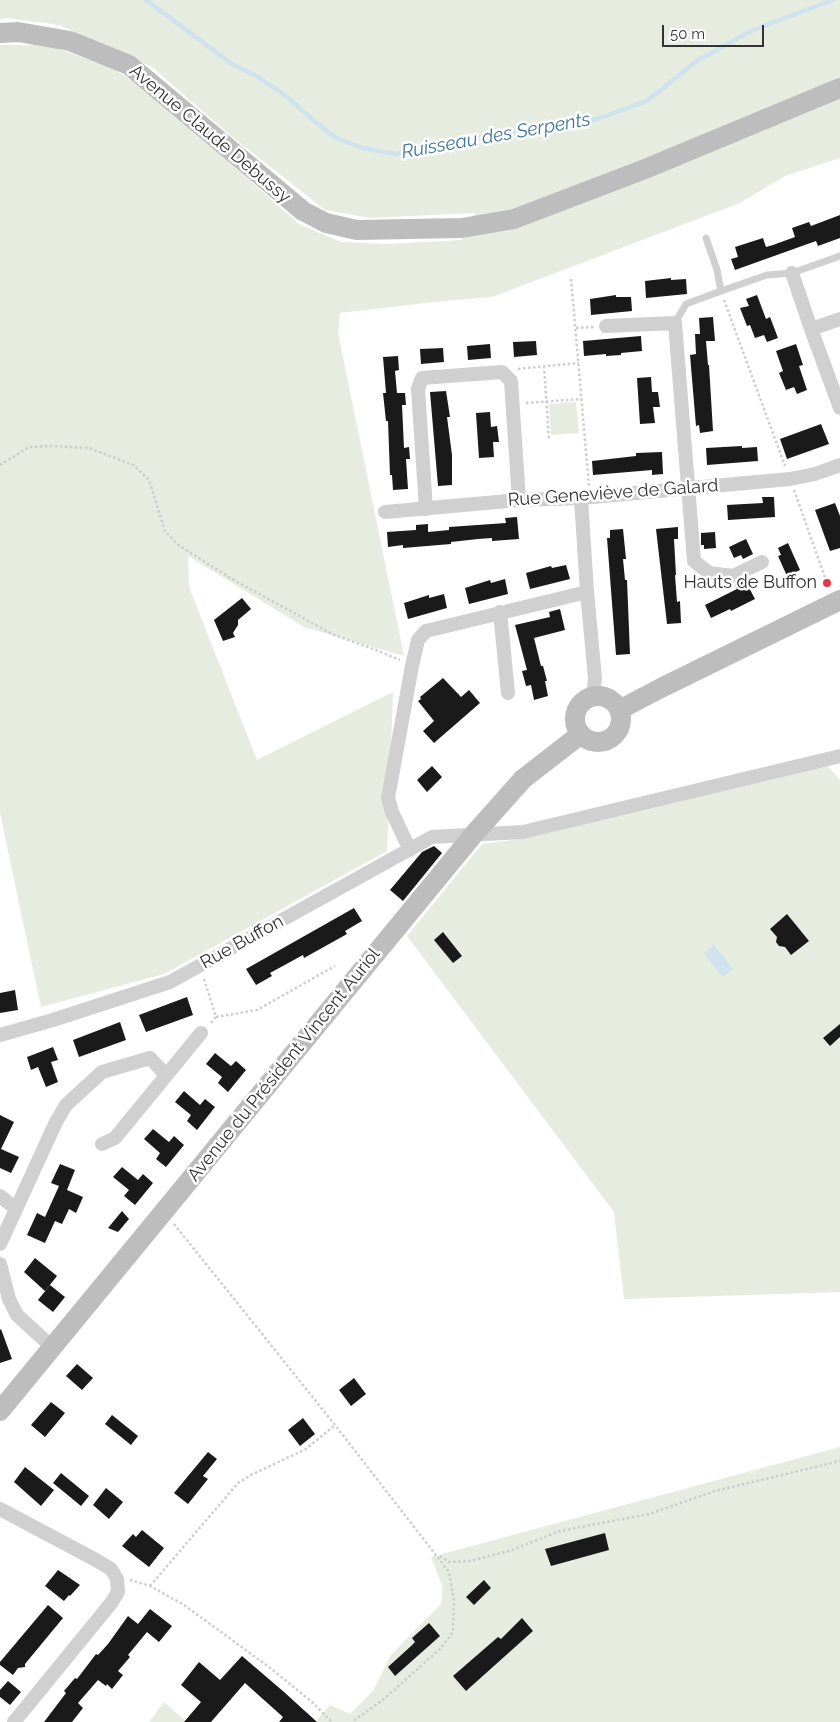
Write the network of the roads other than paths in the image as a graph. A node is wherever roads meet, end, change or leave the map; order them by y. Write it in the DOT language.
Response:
graph roads {
  1 [pos="0,33"];
  2 [pos="840,88"];
  3 [pos="706,238"];
  4 [pos="840,256"];
  5 [pos="792,273"];
  6 [pos="721,290"];
  7 [pos="840,319"];
  8 [pos="675,323"];
  9 [pos="606,326"];
  10 [pos="812,329"];
  11 [pos="840,408"];
  12 [pos="840,465"];
  13 [pos="687,489"];
  14 [pos="585,497"];
  15 [pos="519,500"];
  16 [pos="426,509"];
  17 [pos="385,512"];
  18 [pos="762,562"];
  19 [pos="587,592"];
  20 [pos="840,600"];
  21 [pos="500,612"];
  22 [pos="508,693"];
  23 [pos="594,696"];
  24 [pos="619,710"];
  25 [pos="581,734"];
  26 [pos="840,756"];
  27 [pos="474,834"];
  28 [pos="410,850"];
  29 [pos="201,1033"];
  30 [pos="0,1035"];
  31 [pos="166,1075"];
  32 [pos="102,1144"];
  33 [pos="0,1196"];
  34 [pos="15,1208"];
  35 [pos="0,1244"];
  36 [pos="0,1264"];
  37 [pos="52,1347"];
  38 [pos="0,1411"];
  39 [pos="0,1509"];
  40 [pos="14,1722"];
  1 -- 2 [label="main road, Avenue Claude Debussy"];
  3 -- 6 [label="lane"];
  4 -- 5 [label="lane"];
  5 -- 6 [label="lane"];
  5 -- 10 [label="street"];
  6 -- 8 [label="lane"];
  7 -- 10 [label="street"];
  8 -- 9 [label="street"];
  8 -- 13 [label="street"];
  10 -- 11 [label="street"];
  12 -- 13 [label="street, Rue Geneviève de Galard"];
  13 -- 14 [label="street, Rue Geneviève de Galard"];
  13 -- 18 [label="street"];
  14 -- 15 [label="street, Rue Geneviève de Galard"];
  14 -- 19 [label="street"];
  15 -- 16 [label="street, Rue Geneviève de Galard"];
  15 -- 16 [label="street"];
  16 -- 17 [label="street, Rue Geneviève de Galard"];
  19 -- 21 [label="street"];
  19 -- 23 [label="street"];
  20 -- 24 [label="main road"];
  21 -- 22 [label="street"];
  21 -- 28 [label="street"];
  23 -- 24 [label="main road"];
  23 -- 25 [label="main road"];
  24 -- 25 [label="main road"];
  25 -- 27 [label="main road, Avenue du Président Vincent Auriol"];
  26 -- 27 [label="street, Rue Buffon"];
  27 -- 28 [label="street, Rue Buffon"];
  27 -- 37 [label="main road, Avenue du Président Vincent Auriol"];
  28 -- 30 [label="street, Rue Buffon"];
  29 -- 31 [label="street"];
  31 -- 32 [label="street"];
  31 -- 34 [label="street"];
  33 -- 34 [label="street"];
  34 -- 35 [label="street"];
  36 -- 37 [label="street"];
  37 -- 38 [label="main road, Avenue du Président Vincent Auriol"];
  39 -- 40 [label="street"];
}
